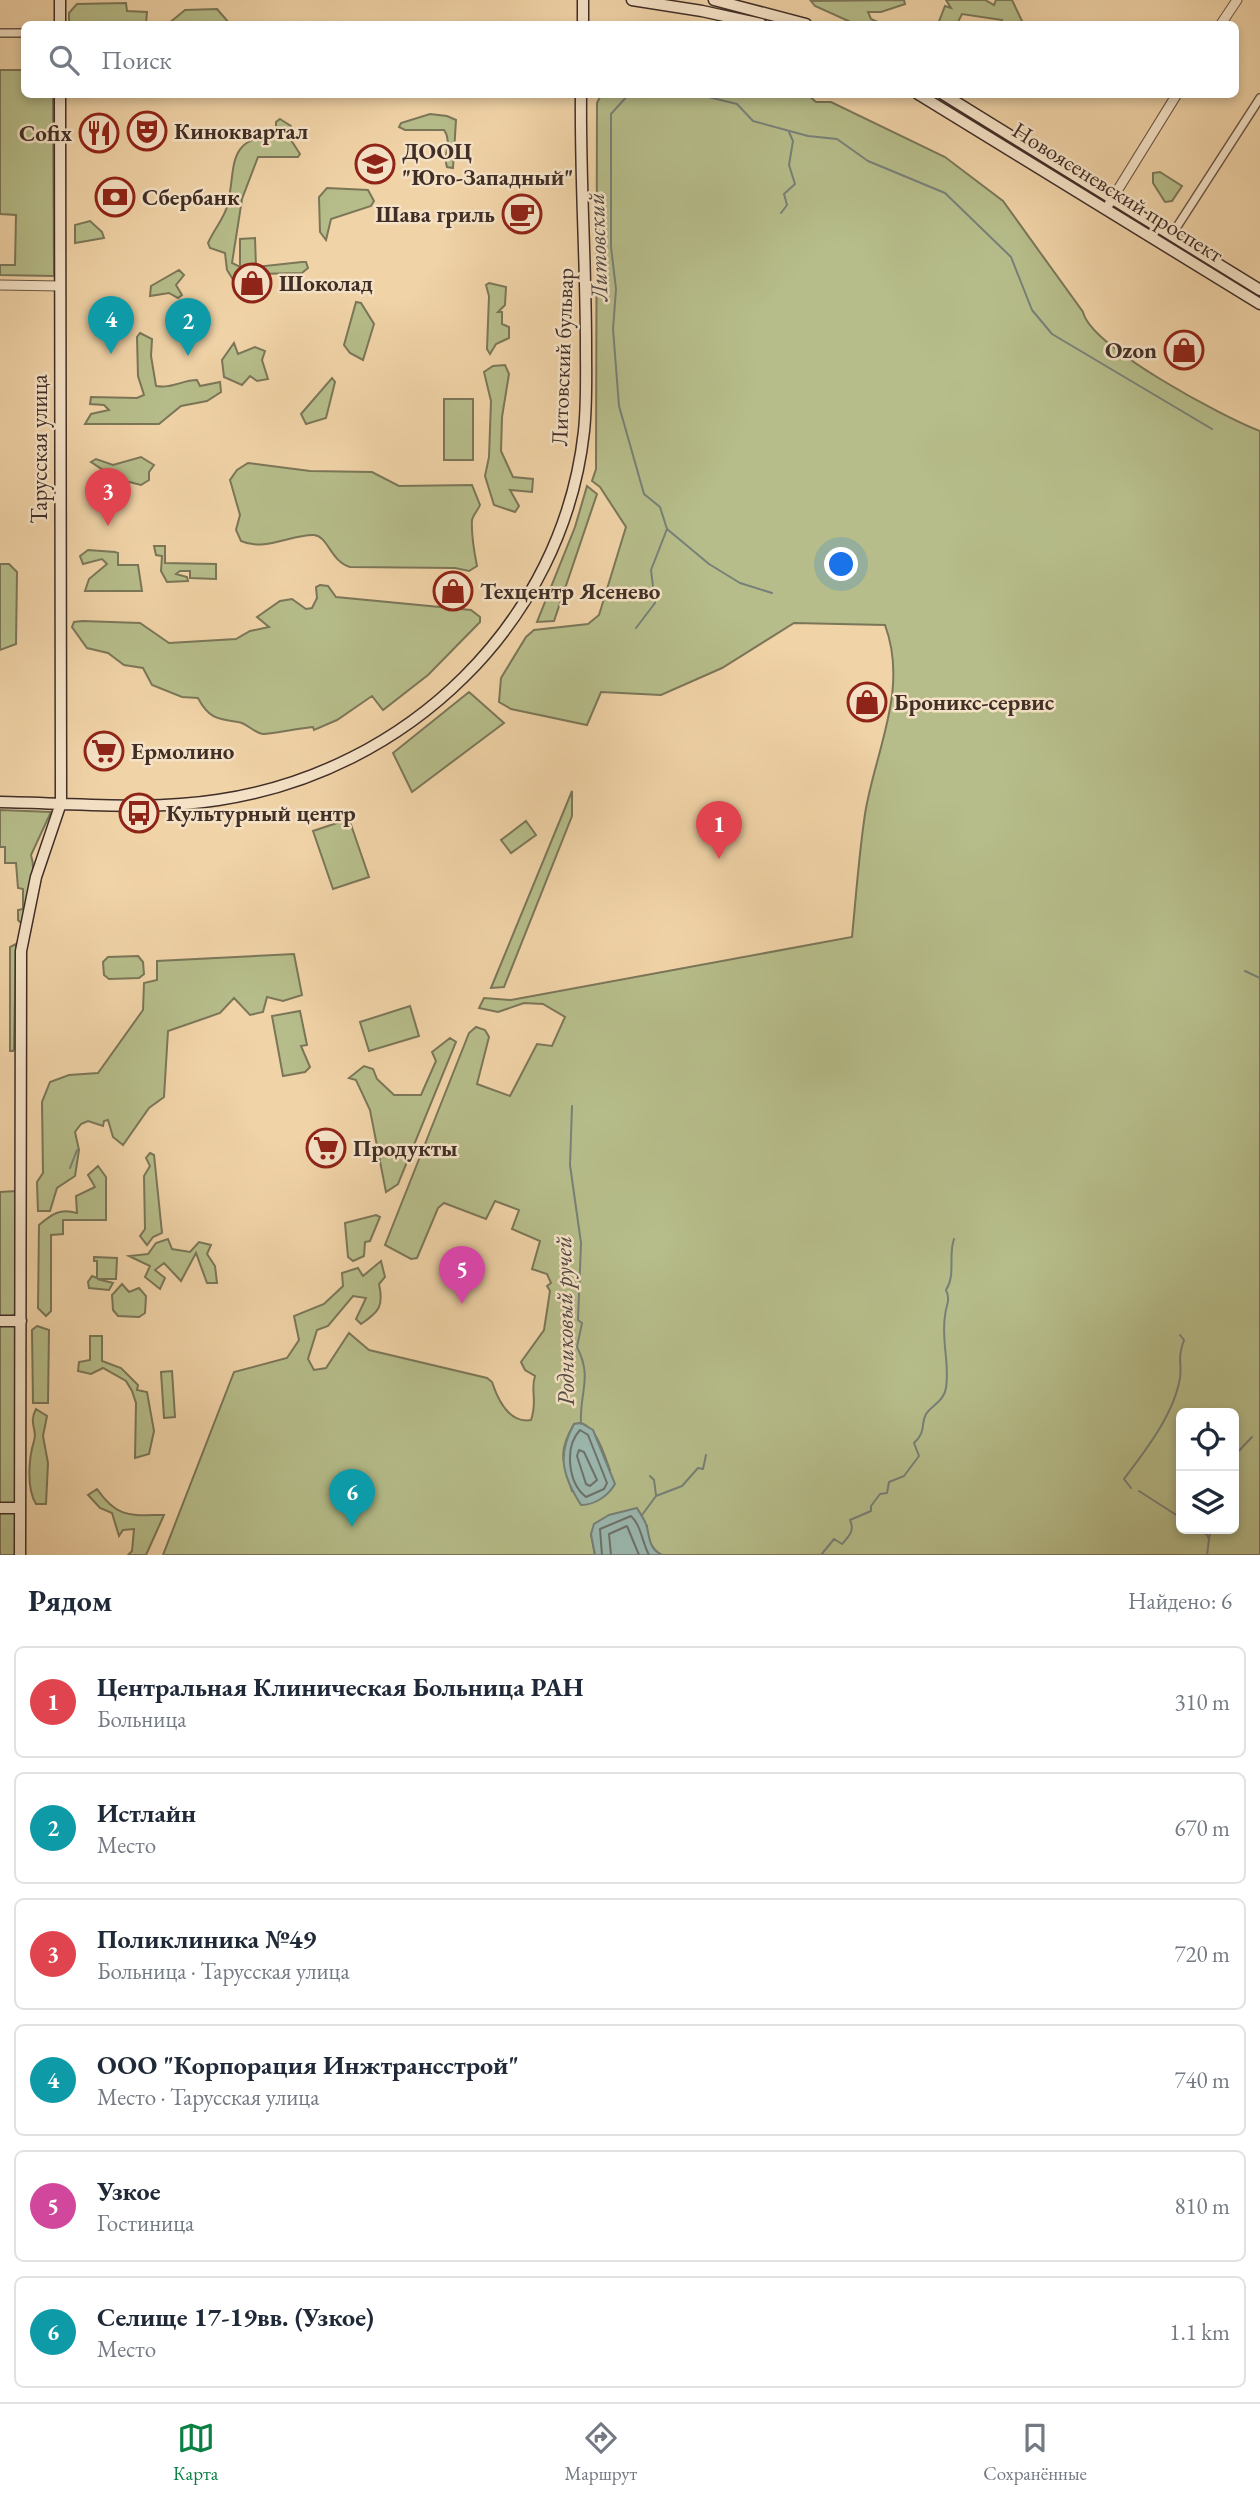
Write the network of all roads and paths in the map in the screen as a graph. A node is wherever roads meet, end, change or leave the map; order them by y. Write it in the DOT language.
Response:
graph roads {
  1 [pos="60,0"];
  2 [pos="583,0"];
  3 [pos="632,0"];
  4 [pos="714,0"];
  5 [pos="1237,0"];
  6 [pos="778,20"];
  7 [pos="60,21"];
  8 [pos="583,21"];
  9 [pos="747,21"];
  10 [pos="1223,21"];
  11 [pos="0,33"];
  12 [pos="21,33"];
  13 [pos="60,98"];
  14 [pos="582,98"];
  15 [pos="924,98"];
  16 [pos="950,98"];
  17 [pos="1175,98"];
  18 [pos="1260,98"];
  19 [pos="971,111"];
  20 [pos="965,123"];
  21 [pos="1110,204"];
  22 [pos="1171,236"];
  23 [pos="0,285"];
  24 [pos="60,286"];
  25 [pos="1260,290"];
  26 [pos="1260,304"];
  27 [pos="0,802"];
  28 [pos="61,803"];
  29 [pos="0,1321"];
  30 [pos="21,1321"];
  31 [pos="0,1508"];
  32 [pos="20,1508"];
  33 [pos="20,1555"];
  1 -- 7 [label="main road"];
  2 -- 8 [label="main road"];
  3 -- 9 [label="main road"];
  4 -- 6 [label="main road"];
  5 -- 10 [label="street"];
  11 -- 12 [label="street"];
  13 -- 24 [label="main road, Тарусская улица"];
  14 -- 28 [label="main road, Литовский бульвар"];
  15 -- 20 [label="main road, Новоясеневский проспект"];
  16 -- 19 [label="main road, Новоясеневский проспект"];
  17 -- 21 [label="street"];
  18 -- 22 [label="street"];
  19 -- 20 [label="street"];
  19 -- 21 [label="main road, Новоясеневский проспект"];
  20 -- 21 [label="main road, Новоясеневский проспект"];
  21 -- 22 [label="main road, Новоясеневский проспект"];
  21 -- 26 [label="main road, Новоясеневский проспект"];
  22 -- 25 [label="main road, Новоясеневский проспект"];
  23 -- 24 [label="street"];
  24 -- 28 [label="main road, Тарусская улица"];
  27 -- 28 [label="main road, Литовский бульвар"];
  28 -- 30 [label="main road, Тарусская улица"];
  29 -- 30 [label="main road"];
  30 -- 32 [label="main road, Тарусская улица"];
  31 -- 32 [label="main road"];
  32 -- 33 [label="main road, Тарусская улица"];
}
